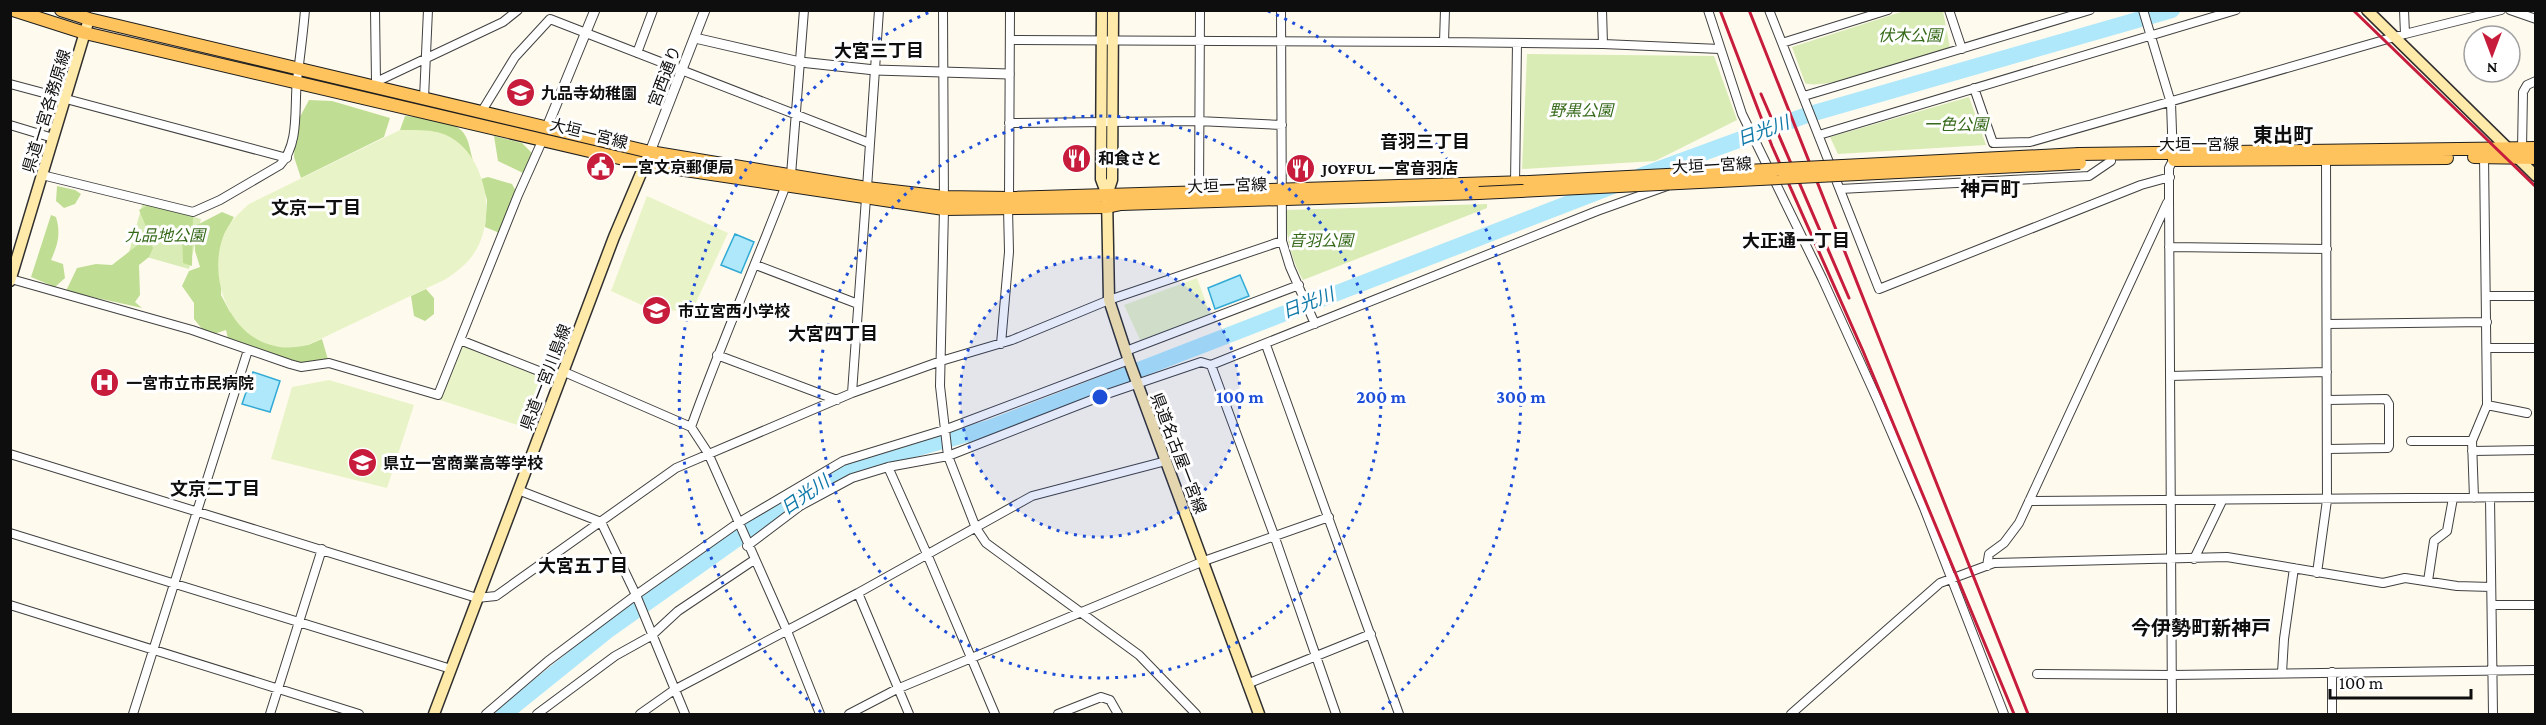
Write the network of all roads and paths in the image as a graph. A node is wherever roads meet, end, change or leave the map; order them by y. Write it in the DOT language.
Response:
graph roads {
  1 [pos="13,10"];
  2 [pos="61,10"];
  3 [pos="305,10"];
  4 [pos="375,10"];
  5 [pos="428,10"];
  6 [pos="518,10"];
  7 [pos="595,10"];
  8 [pos="652,10"];
  9 [pos="705,10"];
  10 [pos="804,10"];
  11 [pos="879,10"];
  12 [pos="943,10"];
  13 [pos="1010,10"];
  14 [pos="1102,10"];
  15 [pos="1113,10"];
  16 [pos="1200,10"];
  17 [pos="1281,10"];
  18 [pos="1445,10"];
  19 [pos="1602,10"];
  20 [pos="1708,10"];
  21 [pos="1769,10"];
  22 [pos="1888,10"];
  23 [pos="1949,10"];
  24 [pos="2090,10"];
  25 [pos="2143,10"];
  26 [pos="2236,10"];
  27 [pos="2367,10"];
  28 [pos="2404,10"];
  29 [pos="2501,10"];
  30 [pos="2510,10"];
  31 [pos="90,15"];
  32 [pos="2535,19"];
  33 [pos="85,33"];
  34 [pos="586,33"];
  35 [pos="2150,34"];
  36 [pos="2400,35"];
  37 [pos="695,38"];
  38 [pos="1108,39"];
  39 [pos="1010,40"];
  40 [pos="1199,40"];
  41 [pos="1281,42"];
  42 [pos="1444,42"];
  43 [pos="1517,43"];
  44 [pos="1782,43"];
  45 [pos="1603,44"];
  46 [pos="1962,49"];
  47 [pos="1720,50"];
  48 [pos="637,53"];
  49 [pos="427,58"];
  50 [pos="800,62"];
  51 [pos="298,69"];
  52 [pos="875,70"];
  53 [pos="682,72"];
  54 [pos="944,74"];
  55 [pos="1009,74"];
  56 [pos="2535,81"];
  57 [pos="297,83"];
  58 [pos="10,84"];
  59 [pos="374,84"];
  60 [pos="1974,88"];
  61 [pos="424,98"];
  62 [pos="1804,98"];
  63 [pos="65,99"];
  64 [pos="2171,103"];
  65 [pos="483,111"];
  66 [pos="796,115"];
  67 [pos="1113,121"];
  68 [pos="1198,121"];
  69 [pos="1100,122"];
  70 [pos="1009,123"];
  71 [pos="10,125"];
  72 [pos="1282,125"];
  73 [pos="545,133"];
  74 [pos="1818,133"];
  75 [pos="53,138"];
  76 [pos="870,143"];
  77 [pos="2506,149"];
  78 [pos="2525,152"];
  79 [pos="2484,153"];
  80 [pos="2326,155"];
  81 [pos="2172,156"];
  82 [pos="287,158"];
  83 [pos="648,158"];
  84 [pos="2080,158"];
  85 [pos="2535,158"];
  86 [pos="2111,161"];
  87 [pos="1772,173"];
  88 [pos="42,175"];
  89 [pos="2535,176"];
  90 [pos="2170,177"];
  91 [pos="789,180"];
  92 [pos="1515,183"];
  93 [pos="1840,189"];
  94 [pos="1199,192"];
  95 [pos="866,193"];
  96 [pos="1281,196"];
  97 [pos="2169,199"];
  98 [pos="1107,201"];
  99 [pos="944,203"];
  100 [pos="1009,203"];
  101 [pos="1282,241"];
  102 [pos="2169,247"];
  103 [pos="2327,249"];
  104 [pos="756,265"];
  105 [pos="11,280"];
  106 [pos="1300,287"];
  107 [pos="2487,296"];
  108 [pos="2535,296"];
  109 [pos="1109,300"];
  110 [pos="858,304"];
  111 [pos="2487,322"];
  112 [pos="1315,324"];
  113 [pos="2327,324"];
  114 [pos="459,340"];
  115 [pos="1001,344"];
  116 [pos="1266,345"];
  117 [pos="2487,348"];
  118 [pos="2535,348"];
  119 [pos="248,350"];
  120 [pos="717,355"];
  121 [pos="1128,357"];
  122 [pos="942,361"];
  123 [pos="1211,365"];
  124 [pos="2327,372"];
  125 [pos="561,375"];
  126 [pos="2170,376"];
  127 [pos="1137,382"];
  128 [pos="852,393"];
  129 [pos="837,400"];
  130 [pos="2328,400"];
  131 [pos="2487,405"];
  132 [pos="2527,413"];
  133 [pos="691,427"];
  134 [pos="945,433"];
  135 [pos="2411,441"];
  136 [pos="2472,441"];
  137 [pos="2328,449"];
  138 [pos="2535,450"];
  139 [pos="2472,451"];
  140 [pos="708,453"];
  141 [pos="10,454"];
  142 [pos="948,455"];
  143 [pos="1166,461"];
  144 [pos="888,467"];
  145 [pos="518,490"];
  146 [pos="2535,497"];
  147 [pos="2453,498"];
  148 [pos="2474,498"];
  149 [pos="2490,498"];
  150 [pos="2170,500"];
  151 [pos="2327,500"];
  152 [pos="2029,501"];
  153 [pos="2222,501"];
  154 [pos="196,511"];
  155 [pos="1329,517"];
  156 [pos="601,522"];
  157 [pos="738,525"];
  158 [pos="976,528"];
  159 [pos="10,533"];
  160 [pos="1274,535"];
  161 [pos="747,545"];
  162 [pos="322,549"];
  163 [pos="927,554"];
  164 [pos="2194,559"];
  165 [pos="754,560"];
  166 [pos="2170,560"];
  167 [pos="1204,561"];
  168 [pos="1987,566"];
  169 [pos="2294,568"];
  170 [pos="2317,573"];
  171 [pos="1952,579"];
  172 [pos="2428,581"];
  173 [pos="174,584"];
  174 [pos="2491,586"];
  175 [pos="858,593"];
  176 [pos="636,596"];
  177 [pos="477,598"];
  178 [pos="10,605"];
  179 [pos="2492,605"];
  180 [pos="2535,605"];
  181 [pos="1080,613"];
  182 [pos="299,622"];
  183 [pos="787,631"];
  184 [pos="1371,634"];
  185 [pos="651,636"];
  186 [pos="153,648"];
  187 [pos="970,657"];
  188 [pos="1316,658"];
  189 [pos="451,669"];
  190 [pos="2535,670"];
  191 [pos="2492,671"];
  192 [pos="2332,672"];
  193 [pos="2282,673"];
  194 [pos="2037,674"];
  195 [pos="2172,675"];
  196 [pos="1247,684"];
  197 [pos="897,688"];
  198 [pos="278,690"];
  199 [pos="674,690"];
  200 [pos="134,714"];
  201 [pos="270,714"];
  202 [pos="359,714"];
  203 [pos="434,714"];
  204 [pos="486,714"];
  205 [pos="537,714"];
  206 [pos="640,714"];
  207 [pos="685,714"];
  208 [pos="820,714"];
  209 [pos="849,714"];
  210 [pos="909,714"];
  211 [pos="995,714"];
  212 [pos="1058,714"];
  213 [pos="1118,714"];
  214 [pos="1196,714"];
  215 [pos="1259,714"];
  216 [pos="1336,714"];
  217 [pos="1399,714"];
  218 [pos="1791,714"];
  219 [pos="2004,714"];
  220 [pos="2172,714"];
  221 [pos="2332,714"];
  222 [pos="2493,714"];
  1 -- 33 [label="main road, 大垣一宮線"];
  2 -- 31 [label="main road, 大垣一宮線"];
  3 -- 51 [label="street"];
  4 -- 59 [label="street"];
  5 -- 49 [label="street"];
  6 -- 49 [label="street"];
  7 -- 34 [label="street"];
  8 -- 48 [label="street"];
  9 -- 37 [label="street, 宮西通り"];
  10 -- 50 [label="street"];
  11 -- 52 [label="street"];
  12 -- 54 [label="street"];
  13 -- 39 [label="street"];
  14 -- 38 [label="main road, 県道名古屋一宮線"];
  15 -- 38 [label="main road, 県道名古屋一宮線"];
  16 -- 40 [label="street"];
  17 -- 41 [label="street"];
  18 -- 42 [label="street"];
  19 -- 45 [label="street"];
  20 -- 47 [label="street"];
  21 -- 44 [label="street"];
  22 -- 44 [label="street"];
  23 -- 46 [label="street"];
  24 -- 46 [label="street"];
  25 -- 35 [label="street"];
  26 -- 35 [label="street"];
  27 -- 36 [label="main road"];
  28 -- 36 [label="street"];
  29 -- 36 [label="street"];
  30 -- 32 [label="street"];
  31 -- 33 [label="main road, 県道一宮各務原線"];
  31 -- 51 [label="main road, 大垣一宮線"];
  33 -- 57 [label="main road, 大垣一宮線"];
  33 -- 63 [label="main road, 県道一宮各務原線"];
  34 -- 48 [label="street"];
  34 -- 65 [label="street"];
  34 -- 73 [label="street"];
  35 -- 60 [label="street"];
  35 -- 64 [label="street"];
  36 -- 64 [label="street"];
  36 -- 77 [label="main road"];
  37 -- 50 [label="street"];
  37 -- 53 [label="street, 宮西通り"];
  38 -- 39 [label="street"];
  38 -- 40 [label="street"];
  38 -- 67 [label="main road, 県道名古屋一宮線"];
  38 -- 69 [label="main road, 県道名古屋一宮線"];
  39 -- 55 [label="street"];
  40 -- 41 [label="street"];
  40 -- 68 [label="street"];
  41 -- 42 [label="street"];
  41 -- 72 [label="street"];
  42 -- 43 [label="street"];
  43 -- 45 [label="street"];
  43 -- 92 [label="street"];
  44 -- 62 [label="street"];
  45 -- 47 [label="street"];
  46 -- 62 [label="street"];
  47 -- 87 [label="street"];
  48 -- 53 [label="street"];
  49 -- 59 [label="street"];
  49 -- 61 [label="street"];
  50 -- 52 [label="street"];
  50 -- 66 [label="street"];
  51 -- 57 [label="street"];
  51 -- 59 [label="main road, 大垣一宮線"];
  52 -- 54 [label="street"];
  52 -- 76 [label="street"];
  53 -- 66 [label="street"];
  53 -- 83 [label="street, 宮西通り"];
  54 -- 55 [label="street"];
  54 -- 99 [label="street"];
  55 -- 70 [label="street"];
  56 -- 78 [label="street"];
  57 -- 73 [label="main road, 大垣一宮線"];
  57 -- 82 [label="street"];
  58 -- 63 [label="street"];
  59 -- 61 [label="main road, 大垣一宮線"];
  60 -- 64 [label="street"];
  60 -- 74 [label="street"];
  61 -- 65 [label="main road, 大垣一宮線"];
  62 -- 74 [label="street"];
  63 -- 75 [label="main road, 県道一宮各務原線"];
  63 -- 82 [label="street"];
  64 -- 81 [label="street"];
  65 -- 73 [label="main road, 大垣一宮線"];
  66 -- 76 [label="street"];
  66 -- 91 [label="street"];
  67 -- 68 [label="street"];
  67 -- 69 [label="street"];
  67 -- 98 [label="main road, 県道名古屋一宮線"];
  68 -- 72 [label="street"];
  68 -- 94 [label="street"];
  69 -- 70 [label="street"];
  69 -- 98 [label="main road, 県道名古屋一宮線"];
  70 -- 100 [label="street"];
  71 -- 75 [label="street"];
  72 -- 96 [label="street"];
  73 -- 83 [label="main road, 大垣一宮線"];
  73 -- 114 [label="street"];
  74 -- 93 [label="street"];
  75 -- 88 [label="main road, 県道一宮各務原線"];
  76 -- 95 [label="street"];
  77 -- 78 [label="main road, 大垣一宮線"];
  77 -- 79 [label="main road, 大垣一宮線"];
  78 -- 79 [label="main road, 大垣一宮線"];
  78 -- 85 [label="main road, 大垣一宮線"];
  78 -- 89 [label="main road"];
  79 -- 80 [label="main road, 大垣一宮線"];
  79 -- 107 [label="street"];
  80 -- 81 [label="main road, 大垣一宮線"];
  80 -- 103 [label="street"];
  81 -- 84 [label="main road, 大垣一宮線"];
  81 -- 86 [label="main road, 大垣一宮線"];
  81 -- 90 [label="street"];
  82 -- 88 [label="street"];
  83 -- 91 [label="main road, 大垣一宮線"];
  83 -- 125 [label="main road, 県道一宮川島線"];
  84 -- 86 [label="main road, 大垣一宮線"];
  84 -- 92 [label="main road, 大垣一宮線, bridge"];
  84 -- 96 [label="main road, 大垣一宮線, bridge"];
  86 -- 93 [label="street"];
  87 -- 112 [label="street"];
  87 -- 171 [label="street"];
  88 -- 105 [label="main road, 県道一宮各務原線"];
  90 -- 93 [label="street"];
  90 -- 97 [label="street"];
  91 -- 95 [label="main road, 大垣一宮線"];
  91 -- 104 [label="street"];
  92 -- 96 [label="main road, 大垣一宮線"];
  94 -- 96 [label="main road, 大垣一宮線"];
  94 -- 98 [label="main road, 大垣一宮線"];
  95 -- 99 [label="main road, 大垣一宮線"];
  95 -- 110 [label="street"];
  96 -- 98 [label="main road, 大垣一宮線"];
  96 -- 101 [label="street"];
  97 -- 102 [label="street"];
  97 -- 152 [label="street"];
  98 -- 100 [label="main road, 大垣一宮線"];
  98 -- 109 [label="main road, 県道名古屋一宮線"];
  99 -- 100 [label="main road, 大垣一宮線"];
  99 -- 122 [label="street"];
  100 -- 115 [label="street"];
  101 -- 106 [label="street"];
  101 -- 109 [label="street"];
  102 -- 103 [label="street"];
  102 -- 126 [label="street"];
  103 -- 113 [label="street"];
  104 -- 110 [label="street"];
  104 -- 120 [label="street"];
  105 -- 119 [label="street"];
  106 -- 112 [label="street"];
  106 -- 121 [label="street"];
  107 -- 108 [label="street"];
  107 -- 111 [label="street"];
  109 -- 115 [label="street"];
  109 -- 121 [label="main road, 県道名古屋一宮線"];
  110 -- 128 [label="street"];
  111 -- 113 [label="street"];
  111 -- 117 [label="street"];
  112 -- 116 [label="street"];
  113 -- 124 [label="street"];
  114 -- 119 [label="street"];
  114 -- 125 [label="street"];
  115 -- 122 [label="street"];
  116 -- 123 [label="street"];
  116 -- 155 [label="street"];
  117 -- 118 [label="street"];
  117 -- 131 [label="street"];
  119 -- 154 [label="street"];
  120 -- 129 [label="street"];
  120 -- 133 [label="street"];
  121 -- 127 [label="main road, 県道名古屋一宮線"];
  121 -- 134 [label="street"];
  122 -- 128 [label="street"];
  122 -- 134 [label="street"];
  123 -- 127 [label="street"];
  123 -- 160 [label="street"];
  124 -- 126 [label="street"];
  124 -- 130 [label="street"];
  125 -- 133 [label="street"];
  125 -- 145 [label="main road, 県道一宮川島線"];
  126 -- 150 [label="street"];
  127 -- 142 [label="street"];
  127 -- 143 [label="main road, 県道名古屋一宮線"];
  128 -- 129 [label="street"];
  129 -- 140 [label="street"];
  130 -- 137 [label="street"];
  130 -- 137 [label="street"];
  131 -- 132 [label="street"];
  131 -- 136 [label="street"];
  133 -- 140 [label="street"];
  134 -- 142 [label="street"];
  134 -- 157 [label="street"];
  135 -- 136 [label="street"];
  136 -- 139 [label="street"];
  137 -- 151 [label="street"];
  138 -- 139 [label="street"];
  139 -- 148 [label="street"];
  140 -- 156 [label="street"];
  140 -- 157 [label="street"];
  141 -- 154 [label="street"];
  142 -- 144 [label="street"];
  142 -- 158 [label="street"];
  143 -- 158 [label="street"];
  143 -- 167 [label="main road, 県道名古屋一宮線"];
  144 -- 161 [label="street"];
  144 -- 163 [label="street"];
  145 -- 156 [label="street"];
  145 -- 177 [label="main road, 県道一宮川島線"];
  146 -- 149 [label="street"];
  147 -- 148 [label="street"];
  147 -- 151 [label="street"];
  147 -- 172 [label="street"];
  148 -- 149 [label="street"];
  149 -- 174 [label="street"];
  150 -- 152 [label="street"];
  150 -- 153 [label="street"];
  150 -- 166 [label="street"];
  151 -- 153 [label="street"];
  151 -- 170 [label="street"];
  152 -- 168 [label="street"];
  153 -- 164 [label="street"];
  154 -- 162 [label="street"];
  154 -- 173 [label="street"];
  155 -- 160 [label="street"];
  155 -- 184 [label="street"];
  156 -- 176 [label="street"];
  156 -- 177 [label="street"];
  157 -- 161 [label="street"];
  157 -- 176 [label="street"];
  158 -- 163 [label="street"];
  158 -- 181 [label="street"];
  159 -- 173 [label="street"];
  160 -- 167 [label="street"];
  160 -- 188 [label="street"];
  161 -- 165 [label="street"];
  162 -- 177 [label="street"];
  162 -- 182 [label="street"];
  163 -- 175 [label="street"];
  163 -- 187 [label="street"];
  164 -- 166 [label="street"];
  164 -- 169 [label="street"];
  165 -- 183 [label="street"];
  165 -- 185 [label="street"];
  166 -- 168 [label="street"];
  166 -- 195 [label="street"];
  167 -- 181 [label="street"];
  167 -- 196 [label="main road, 県道名古屋一宮線"];
  168 -- 171 [label="street"];
  169 -- 170 [label="street"];
  169 -- 193 [label="street"];
  170 -- 172 [label="street"];
  171 -- 218 [label="street"];
  171 -- 219 [label="street"];
  172 -- 174 [label="street"];
  173 -- 182 [label="street"];
  173 -- 186 [label="street"];
  174 -- 179 [label="street"];
  175 -- 183 [label="street"];
  175 -- 197 [label="street"];
  176 -- 185 [label="street"];
  176 -- 204 [label="street"];
  177 -- 189 [label="main road, 県道一宮川島線"];
  178 -- 186 [label="street"];
  179 -- 180 [label="street"];
  179 -- 191 [label="street"];
  181 -- 187 [label="street"];
  181 -- 214 [label="street"];
  182 -- 189 [label="street"];
  182 -- 198 [label="street"];
  183 -- 199 [label="street"];
  183 -- 208 [label="street"];
  184 -- 188 [label="street"];
  184 -- 217 [label="street"];
  185 -- 199 [label="street"];
  185 -- 205 [label="street"];
  186 -- 198 [label="street"];
  186 -- 200 [label="street"];
  187 -- 197 [label="street"];
  187 -- 211 [label="street"];
  188 -- 196 [label="street"];
  188 -- 216 [label="street"];
  189 -- 203 [label="main road, 県道一宮川島線"];
  190 -- 191 [label="street"];
  191 -- 192 [label="street"];
  191 -- 222 [label="street"];
  192 -- 193 [label="street"];
  192 -- 221 [label="street"];
  193 -- 195 [label="street"];
  194 -- 195 [label="street"];
  195 -- 220 [label="street"];
  196 -- 215 [label="main road, 県道名古屋一宮線"];
  197 -- 209 [label="street"];
  197 -- 210 [label="street"];
  198 -- 201 [label="street"];
  198 -- 202 [label="street"];
  199 -- 206 [label="street"];
  199 -- 207 [label="street"];
  212 -- 213 [label="street"];
}
